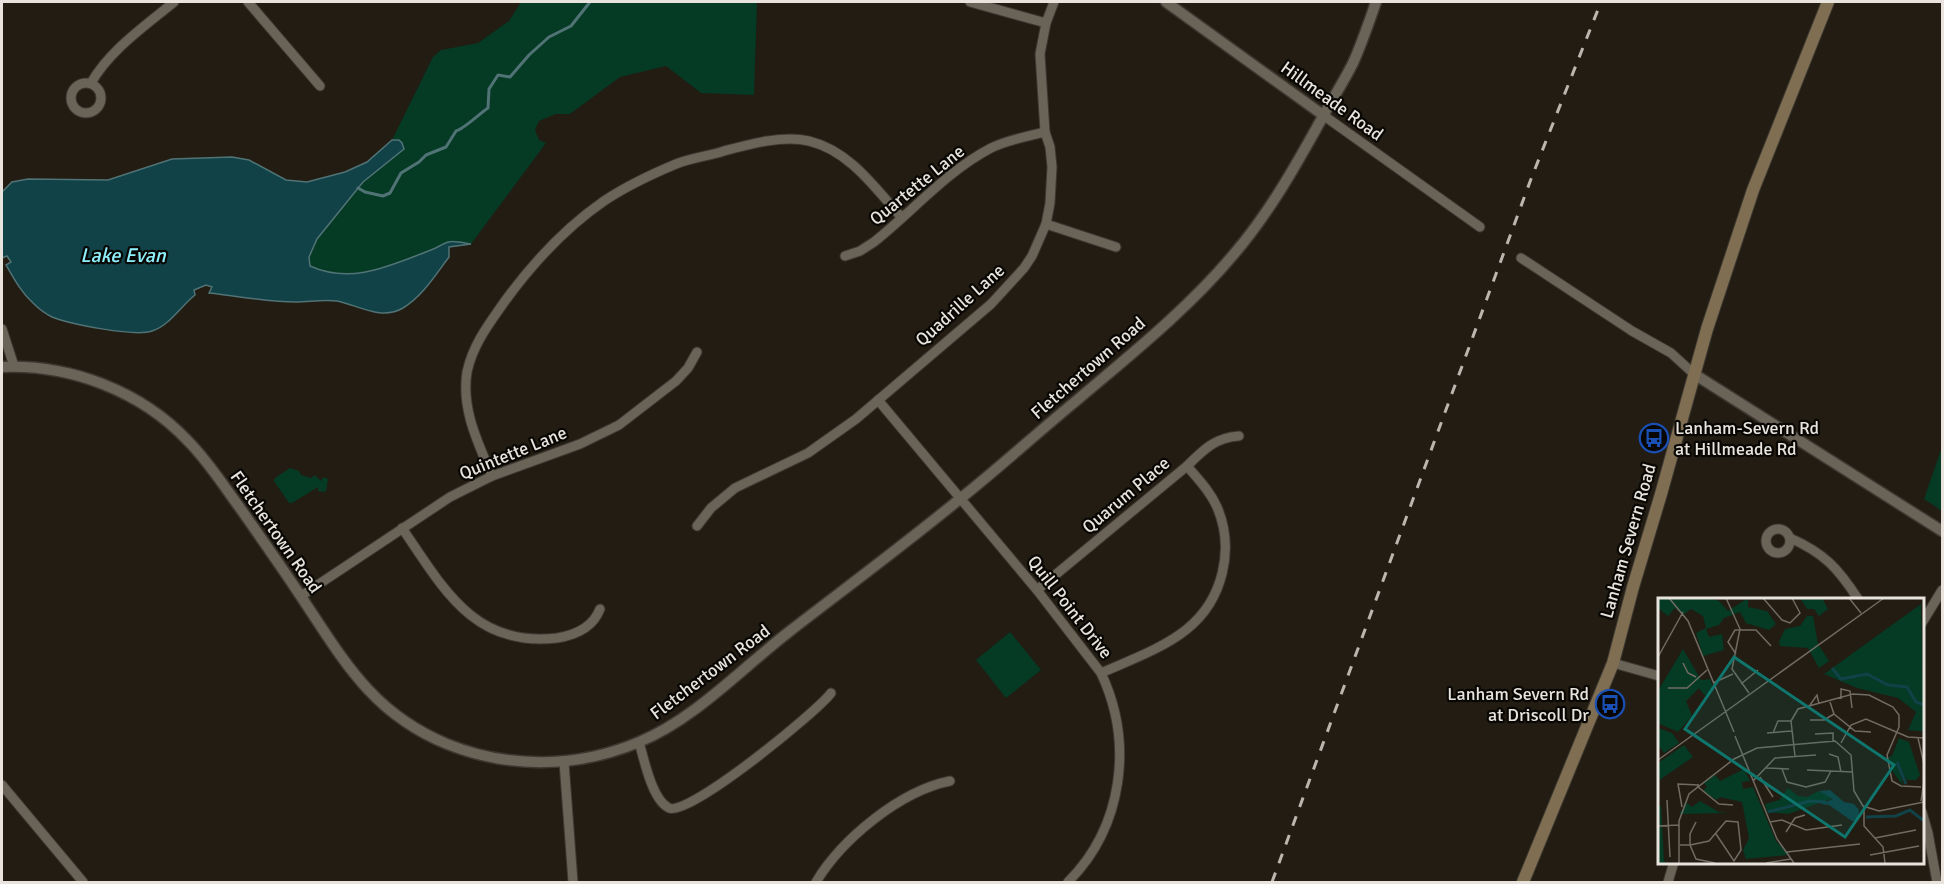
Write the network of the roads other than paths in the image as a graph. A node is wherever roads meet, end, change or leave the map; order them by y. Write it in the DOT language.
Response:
graph roads {
  1 [pos="174,2"];
  2 [pos="248,2"];
  3 [pos="970,2"];
  4 [pos="1054,2"];
  5 [pos="1166,2"];
  6 [pos="1376,2"];
  7 [pos="1828,2"];
  8 [pos="1046,23"];
  9 [pos="91,83"];
  10 [pos="320,86"];
  11 [pos="1323,115"];
  12 [pos="1045,132"];
  13 [pos="902,218"];
  14 [pos="1046,224"];
  15 [pos="1480,227"];
  16 [pos="1116,247"];
  17 [pos="845,256"];
  18 [pos="1521,258"];
  19 [pos="2,329"];
  20 [pos="697,352"];
  21 [pos="14,366"];
  22 [pos="2,367"];
  23 [pos="1694,374"];
  24 [pos="878,400"];
  25 [pos="1239,436"];
  26 [pos="1187,466"];
  27 [pos="492,476"];
  28 [pos="961,498"];
  29 [pos="698,526"];
  30 [pos="402,528"];
  31 [pos="1942,531"];
  32 [pos="1790,538"];
  33 [pos="1037,590"];
  34 [pos="1942,590"];
  35 [pos="301,596"];
  36 [pos="1857,598"];
  37 [pos="600,609"];
  38 [pos="1923,621"];
  39 [pos="1613,663"];
  40 [pos="1101,673"];
  41 [pos="1658,676"];
  42 [pos="831,693"];
  43 [pos="639,742"];
  44 [pos="564,762"];
  45 [pos="950,781"];
  46 [pos="2,785"];
  47 [pos="1923,816"];
  48 [pos="1673,863"];
  49 [pos="83,882"];
  50 [pos="573,882"];
  51 [pos="816,882"];
  52 [pos="1068,882"];
  53 [pos="1523,882"];
  54 [pos="1668,882"];
  55 [pos="1937,882"];
  1 -- 9 [label="street"];
  2 -- 10 [label="street"];
  3 -- 8 [label="street"];
  4 -- 8 [label="street, Quadrille Lane"];
  5 -- 11 [label="street, Hillmeade Road"];
  6 -- 11 [label="street, Fletchertown Road"];
  7 -- 23 [label="main road, Lanham Severn Road"];
  8 -- 12 [label="street, Quadrille Lane"];
  11 -- 15 [label="street, Hillmeade Road"];
  11 -- 28 [label="street, Fletchertown Road"];
  12 -- 13 [label="street, Quartette Lane"];
  12 -- 14 [label="street, Quadrille Lane"];
  13 -- 17 [label="street, Quartette Lane"];
  13 -- 27 [label="street"];
  14 -- 16 [label="street"];
  14 -- 24 [label="street, Quadrille Lane"];
  18 -- 23 [label="street"];
  19 -- 21 [label="street"];
  20 -- 27 [label="street, Quintette Lane"];
  21 -- 22 [label="street, Fletchertown Road"];
  21 -- 35 [label="street, Fletchertown Road"];
  23 -- 31 [label="street"];
  23 -- 39 [label="main road, Lanham Severn Road"];
  24 -- 28 [label="street, Quill Point Drive"];
  24 -- 29 [label="street, Quadrille Lane"];
  25 -- 26 [label="street, Quarum Place"];
  26 -- 33 [label="street, Quarum Place"];
  26 -- 40 [label="street"];
  27 -- 30 [label="street, Quintette Lane"];
  28 -- 33 [label="street, Quill Point Drive"];
  28 -- 43 [label="street, Fletchertown Road"];
  30 -- 35 [label="street, Quintette Lane"];
  30 -- 37 [label="street"];
  32 -- 36 [label="street"];
  33 -- 40 [label="street, Quill Point Drive"];
  34 -- 38 [label="street"];
  35 -- 44 [label="street, Fletchertown Road"];
  39 -- 41 [label="street"];
  39 -- 53 [label="main road, Lanham Severn Road"];
  40 -- 52 [label="street, Quill Point Drive"];
  42 -- 43 [label="street"];
  43 -- 44 [label="street, Fletchertown Road"];
  44 -- 50 [label="street"];
  45 -- 51 [label="street"];
  46 -- 49 [label="street"];
  47 -- 55 [label="street"];
  48 -- 54 [label="street"];
}
